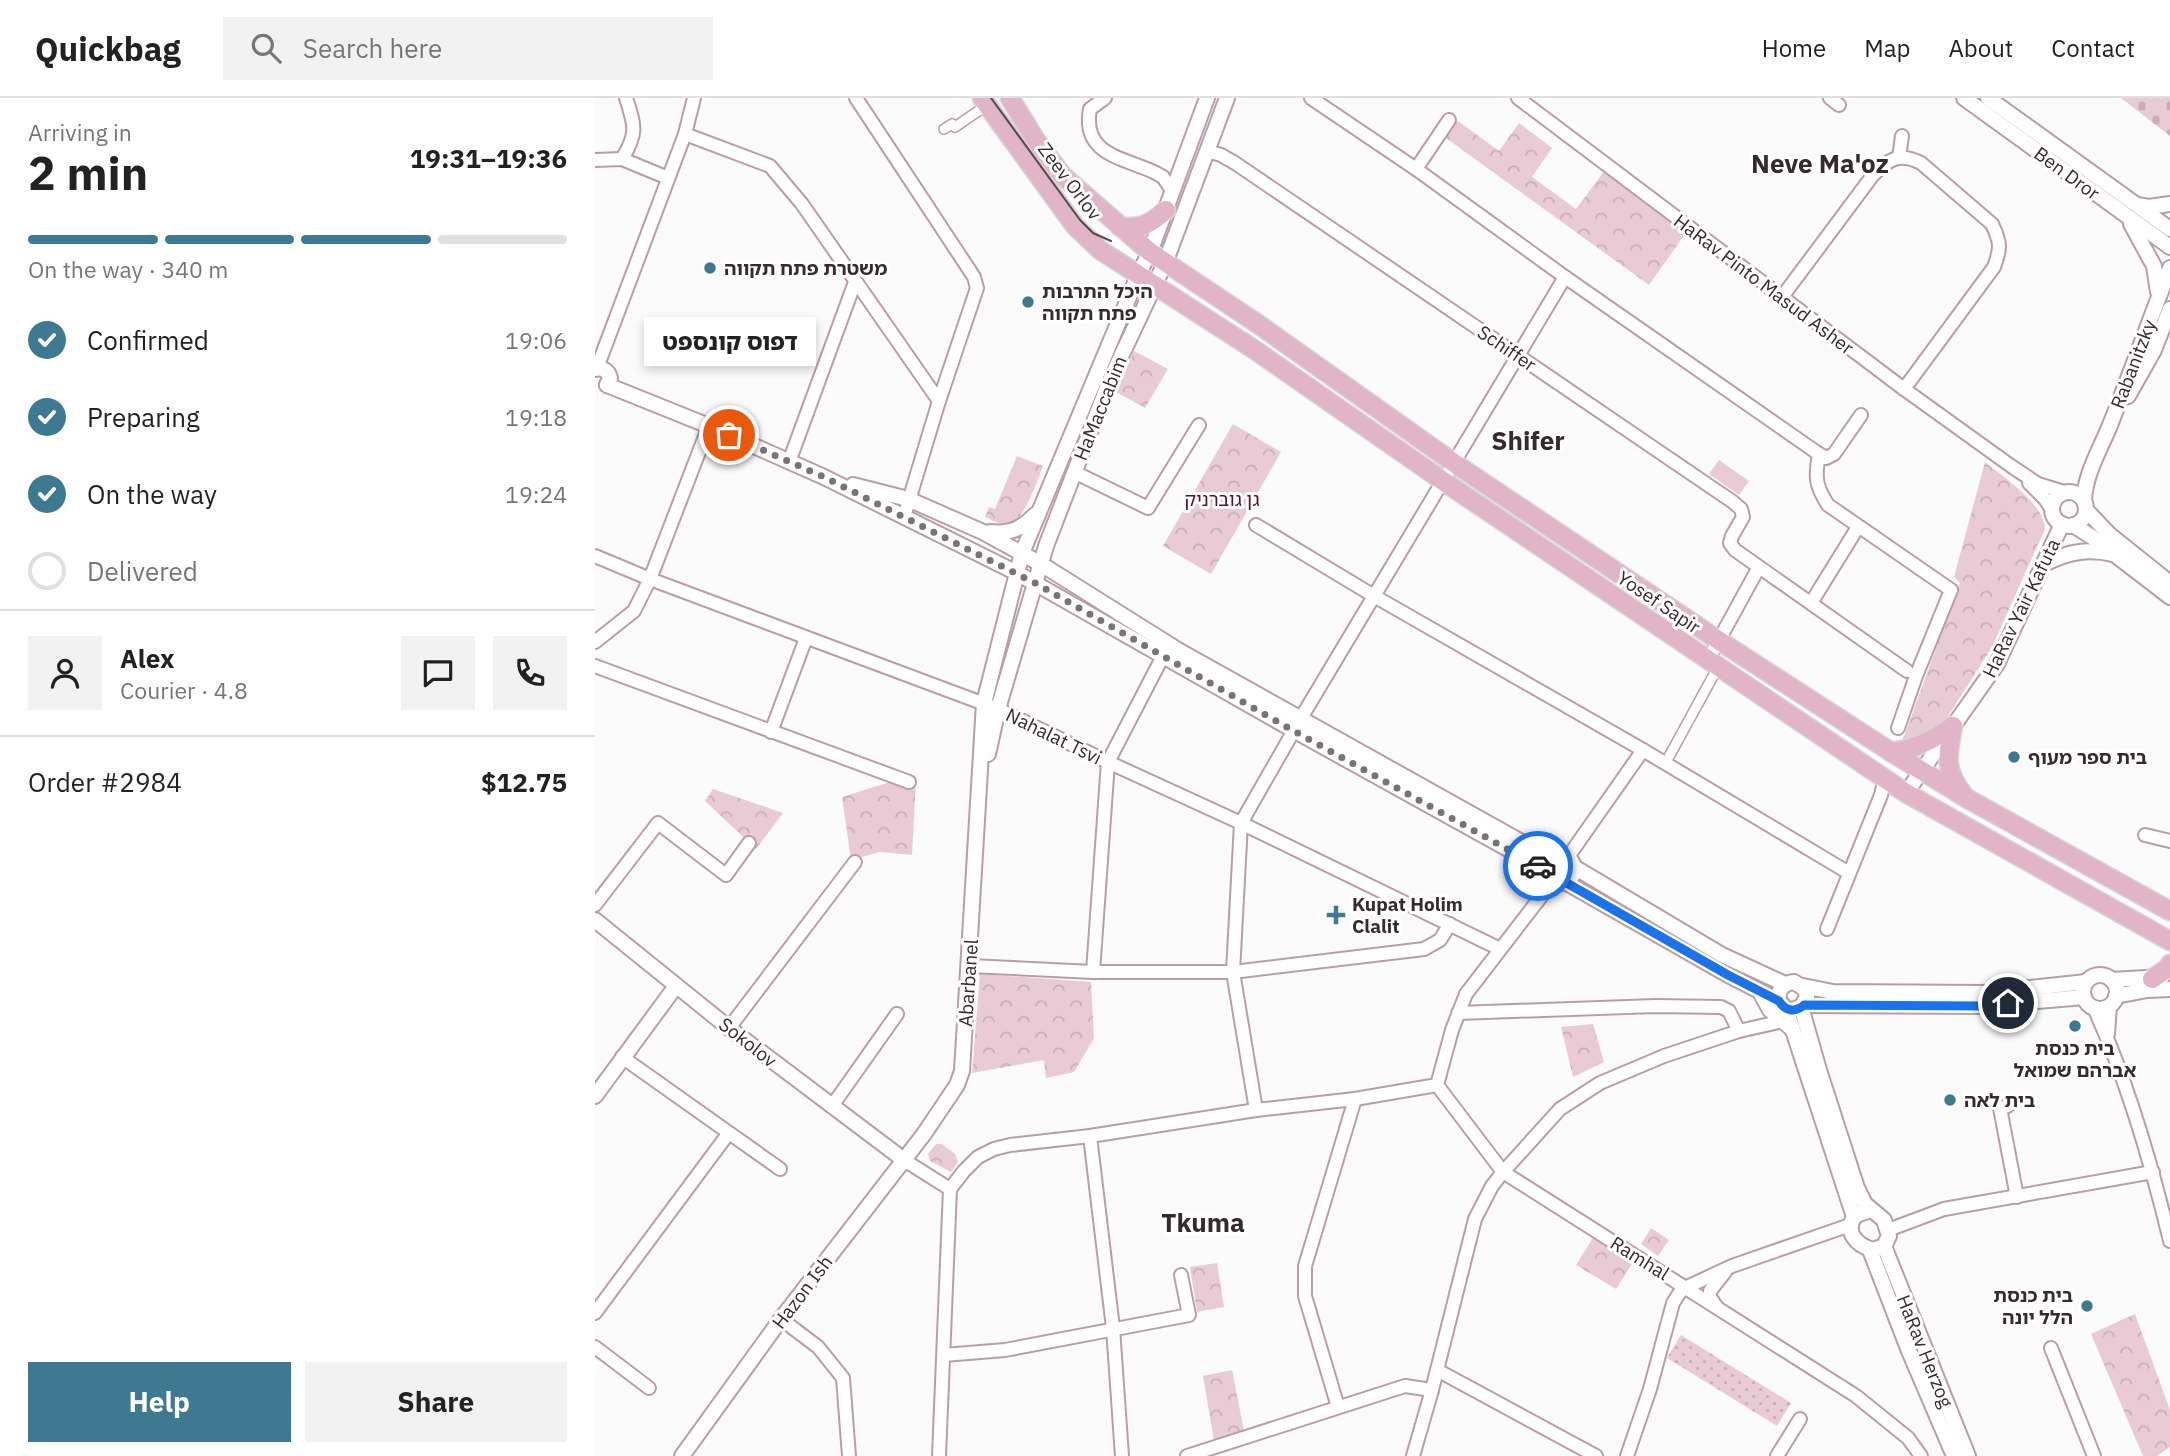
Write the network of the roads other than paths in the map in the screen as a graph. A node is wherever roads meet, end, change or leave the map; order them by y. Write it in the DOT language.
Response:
graph roads {
  1 [pos="626,98"];
  2 [pos="694,98"];
  3 [pos="856,98"];
  4 [pos="1010,98"];
  5 [pos="1105,98"];
  6 [pos="1311,98"];
  7 [pos="1518,98"];
  8 [pos="1964,98"];
  9 [pos="1988,98"];
  10 [pos="1206,99"];
  11 [pos="985,101"];
  12 [pos="1225,104"];
  13 [pos="1449,120"];
  14 [pos="944,129"];
  15 [pos="685,134"];
  16 [pos="1902,136"];
  17 [pos="1207,151"];
  18 [pos="1899,158"];
  19 [pos="622,159"];
  20 [pos="595,160"];
  21 [pos="1416,169"];
  22 [pos="668,177"];
  23 [pos="1173,192"];
  24 [pos="2170,204"];
  25 [pos="1166,210"];
  26 [pos="2130,210"];
  27 [pos="1120,227"];
  28 [pos="2170,229"];
  29 [pos="2170,247"];
  30 [pos="1157,257"];
  31 [pos="2170,268"];
  32 [pos="1139,274"];
  33 [pos="1565,276"];
  34 [pos="855,282"];
  35 [pos="1154,285"];
  36 [pos="1782,297"];
  37 [pos="2158,298"];
  38 [pos="2170,309"];
  39 [pos="1517,355"];
  40 [pos="596,369"];
  41 [pos="601,387"];
  42 [pos="1904,389"];
  43 [pos="939,401"];
  44 [pos="1861,415"];
  45 [pos="2112,421"];
  46 [pos="1199,425"];
  47 [pos="709,426"];
  48 [pos="1819,454"];
  49 [pos="789,462"];
  50 [pos="1454,463"];
  51 [pos="2092,465"];
  52 [pos="2011,466"];
  53 [pos="1074,472"];
  54 [pos="824,477"];
  55 [pos="1444,481"];
  56 [pos="2067,492"];
  57 [pos="908,499"];
  58 [pos="2085,506"];
  59 [pos="2052,510"];
  60 [pos="1040,511"];
  61 [pos="904,517"];
  62 [pos="1256,525"];
  63 [pos="2068,525"];
  64 [pos="1858,527"];
  65 [pos="983,532"];
  66 [pos="1022,553"];
  67 [pos="2116,555"];
  68 [pos="595,556"];
  69 [pos="1041,564"];
  70 [pos="2044,564"];
  71 [pos="1759,567"];
  72 [pos="1017,573"];
  73 [pos="650,579"];
  74 [pos="1035,583"];
  75 [pos="2170,583"];
  76 [pos="1374,596"];
  77 [pos="2170,596"];
  78 [pos="1811,603"];
  79 [pos="806,638"];
  80 [pos="1718,640"];
  81 [pos="595,642"];
  82 [pos="1178,650"];
  83 [pos="1163,656"];
  84 [pos="1713,664"];
  85 [pos="595,665"];
  86 [pos="1907,671"];
  87 [pos="984,703"];
  88 [pos="998,709"];
  89 [pos="1298,725"];
  90 [pos="1953,726"];
  91 [pos="1898,728"];
  92 [pos="771,732"];
  93 [pos="1643,750"];
  94 [pos="1891,752"];
  95 [pos="1108,762"];
  96 [pos="1665,764"];
  97 [pos="1921,771"];
  98 [pos="909,782"];
  99 [pos="1883,787"];
  100 [pos="980,789"];
  101 [pos="1906,793"];
  102 [pos="1968,799"];
  103 [pos="1241,823"];
  104 [pos="2145,835"];
  105 [pos="2170,841"];
  106 [pos="749,843"];
  107 [pos="855,862"];
  108 [pos="1571,862"];
  109 [pos="1844,870"];
  110 [pos="1554,873"];
  111 [pos="595,905"];
  112 [pos="2170,911"];
  113 [pos="595,920"];
  114 [pos="1450,924"];
  115 [pos="1827,929"];
  116 [pos="2166,940"];
  117 [pos="1500,949"];
  118 [pos="2170,964"];
  119 [pos="970,966"];
  120 [pos="1093,972"];
  121 [pos="1233,972"];
  122 [pos="2170,976"];
  123 [pos="2152,979"];
  124 [pos="2112,981"];
  125 [pos="1785,984"];
  126 [pos="676,986"];
  127 [pos="1803,986"];
  128 [pos="2170,989"];
  129 [pos="2088,996"];
  130 [pos="2113,1000"];
  131 [pos="1829,1005"];
  132 [pos="1802,1006"];
  133 [pos="1458,1013"];
  134 [pos="897,1014"];
  135 [pos="1785,1015"];
  136 [pos="729,1028"];
  137 [pos="1739,1031"];
  138 [pos="1809,1037"];
  139 [pos="2108,1038"];
  140 [pos="622,1056"];
  141 [pos="1437,1085"];
  142 [pos="595,1096"];
  143 [pos="1355,1099"];
  144 [pos="832,1106"];
  145 [pos="2008,1106"];
  146 [pos="1256,1110"];
  147 [pos="729,1134"];
  148 [pos="1090,1136"];
  149 [pos="904,1160"];
  150 [pos="780,1169"];
  151 [pos="1503,1172"];
  152 [pos="2153,1172"];
  153 [pos="950,1189"];
  154 [pos="2017,1197"];
  155 [pos="1871,1210"];
  156 [pos="1852,1221"];
  157 [pos="1888,1230"];
  158 [pos="2170,1241"];
  159 [pos="1877,1248"];
  160 [pos="1732,1266"];
  161 [pos="1181,1275"];
  162 [pos="1687,1287"];
  163 [pos="1717,1306"];
  164 [pos="595,1313"];
  165 [pos="781,1319"];
  166 [pos="1113,1328"];
  167 [pos="595,1347"];
  168 [pos="2051,1348"];
  169 [pos="944,1355"];
  170 [pos="1437,1370"];
  171 [pos="649,1388"];
  172 [pos="1432,1390"];
  173 [pos="1338,1407"];
  174 [pos="1800,1419"];
  175 [pos="685,1456"];
  176 [pos="849,1456"];
  177 [pos="939,1456"];
  178 [pos="1122,1456"];
  179 [pos="1187,1456"];
  180 [pos="1413,1456"];
  181 [pos="1596,1456"];
  182 [pos="1627,1456"];
  183 [pos="1777,1456"];
  184 [pos="1921,1456"];
  185 [pos="1954,1456"];
  186 [pos="1968,1456"];
  187 [pos="2094,1456"];
  1 -- 19 [label="street"];
  2 -- 15 [label="street"];
  3 -- 43 [label="street"];
  4 -- 27 [label="main road, Zeev Orlov"];
  5 -- 23 [label="street"];
  6 -- 21 [label="street"];
  7 -- 36 [label="street, HaRav Pinto Masud Asher"];
  8 -- 26 [label="street, Ben Dror"];
  9 -- 26 [label="street, Ben Dror"];
  10 -- 12 [label="street"];
  10 -- 23 [label="street, HaMaccabim"];
  11 -- 14 [label="street"];
  11 -- 32 [label="main road, Zeev Orlov"];
  12 -- 17 [label="street, HaMaccabim"];
  13 -- 21 [label="street"];
  15 -- 22 [label="street"];
  15 -- 34 [label="street"];
  16 -- 18 [label="street"];
  17 -- 30 [label="street, HaMaccabim"];
  17 -- 39 [label="street, Schiffer"];
  18 -- 36 [label="street"];
  18 -- 42 [label="street"];
  19 -- 20 [label="street"];
  19 -- 22 [label="street"];
  21 -- 33 [label="street"];
  22 -- 40 [label="street"];
  23 -- 25 [label="street, HaMaccabim"];
  24 -- 26 [label="street"];
  25 -- 27 [label="main road"];
  25 -- 30 [label="street, HaMaccabim"];
  26 -- 28 [label="street, Ben Dror"];
  26 -- 29 [label="street, Ben Dror"];
  26 -- 37 [label="street"];
  27 -- 30 [label="main road, Zeev Orlov"];
  30 -- 32 [label="street, HaMaccabim"];
  30 -- 35 [label="street, HaMaccabim"];
  30 -- 50 [label="main road, Yosef Sapir"];
  31 -- 37 [label="street, Rabanitzky"];
  32 -- 35 [label="main road, Yosef Sapir"];
  32 -- 60 [label="street, HaMaccabim"];
  33 -- 39 [label="street"];
  33 -- 48 [label="street"];
  34 -- 43 [label="street"];
  34 -- 49 [label="street"];
  35 -- 53 [label="street, HaMaccabim"];
  35 -- 55 [label="main road, Yosef Sapir"];
  36 -- 42 [label="street, HaRav Pinto Masud Asher"];
  37 -- 45 [label="street, Rabanitzky"];
  38 -- 45 [label="street, Rabanitzky"];
  39 -- 50 [label="street"];
  39 -- 71 [label="street, Schiffer"];
  40 -- 41 [label="street"];
  41 -- 47 [label="street"];
  42 -- 52 [label="street, HaRav Pinto Masud Asher"];
  43 -- 57 [label="street"];
  44 -- 48 [label="street"];
  45 -- 51 [label="street, Rabanitzky"];
  46 -- 53 [label="street"];
  47 -- 49 [label="street"];
  47 -- 73 [label="street"];
  48 -- 64 [label="street"];
  49 -- 54 [label="street"];
  50 -- 55 [label="street"];
  50 -- 80 [label="main road, Yosef Sapir"];
  51 -- 56 [label="street, Rabanitzky"];
  51 -- 58 [label="street, Rabanitzky"];
  52 -- 56 [label="street, HaRav Pinto Masud Asher"];
  52 -- 59 [label="street, HaRav Pinto Masud Asher"];
  53 -- 69 [label="street, HaMaccabim"];
  54 -- 57 [label="street"];
  54 -- 61 [label="street"];
  55 -- 76 [label="street"];
  55 -- 84 [label="main road, Yosef Sapir"];
  56 -- 58 [label="street"];
  56 -- 59 [label="street"];
  57 -- 61 [label="street"];
  57 -- 65 [label="street"];
  58 -- 63 [label="street"];
  58 -- 75 [label="street"];
  59 -- 63 [label="street"];
  60 -- 65 [label="street"];
  60 -- 66 [label="street, HaMaccabim"];
  61 -- 72 [label="street"];
  62 -- 76 [label="street"];
  63 -- 67 [label="street"];
  63 -- 70 [label="street, HaRav Yair Kafuta"];
  64 -- 78 [label="street"];
  64 -- 91 [label="street"];
  65 -- 66 [label="street"];
  66 -- 69 [label="street"];
  66 -- 72 [label="street, Abarbanel"];
  67 -- 70 [label="street"];
  67 -- 77 [label="street"];
  68 -- 73 [label="street, Nahalat Tsvi"];
  69 -- 74 [label="street, Abarbanel"];
  69 -- 82 [label="street"];
  70 -- 90 [label="street, HaRav Yair Kafuta"];
  71 -- 78 [label="street"];
  71 -- 80 [label="street"];
  72 -- 74 [label="street"];
  72 -- 87 [label="street, Abarbanel"];
  73 -- 79 [label="street, Nahalat Tsvi"];
  73 -- 81 [label="street"];
  74 -- 83 [label="street"];
  74 -- 88 [label="street, Abarbanel"];
  76 -- 89 [label="street"];
  76 -- 93 [label="street"];
  78 -- 86 [label="street"];
  79 -- 87 [label="street, Nahalat Tsvi"];
  79 -- 92 [label="street"];
  80 -- 84 [label="street"];
  80 -- 94 [label="main road, Yosef Sapir"];
  82 -- 83 [label="street"];
  82 -- 89 [label="street"];
  83 -- 89 [label="street"];
  83 -- 95 [label="street"];
  84 -- 96 [label="street"];
  84 -- 99 [label="main road, Yosef Sapir"];
  85 -- 92 [label="street"];
  87 -- 88 [label="street, Nahalat Tsvi"];
  87 -- 100 [label="street, Abarbanel"];
  88 -- 95 [label="street, Nahalat Tsvi"];
  88 -- 100 [label="street, Abarbanel"];
  89 -- 103 [label="street"];
  89 -- 110 [label="street"];
  90 -- 94 [label="main road"];
  90 -- 97 [label="street, HaRav Yair Kafuta"];
  90 -- 102 [label="main road"];
  92 -- 98 [label="street"];
  93 -- 96 [label="street"];
  93 -- 108 [label="street"];
  94 -- 97 [label="main road, Yosef Sapir"];
  95 -- 103 [label="street, Nahalat Tsvi"];
  95 -- 120 [label="street"];
  96 -- 109 [label="street"];
  97 -- 101 [label="street, HaRav Yair Kafuta"];
  97 -- 102 [label="main road, Yosef Sapir"];
  99 -- 101 [label="main road, Yosef Sapir"];
  99 -- 115 [label="street"];
  100 -- 119 [label="street, Abarbanel"];
  101 -- 116 [label="main road, Yosef Sapir"];
  102 -- 112 [label="main road, Yosef Sapir"];
  103 -- 114 [label="street, Nahalat Tsvi"];
  103 -- 121 [label="street"];
  104 -- 105 [label="street"];
  106 -- 111 [label="street"];
  107 -- 136 [label="street"];
  108 -- 110 [label="street"];
  108 -- 110 [label="street"];
  108 -- 125 [label="street"];
  110 -- 117 [label="street"];
  110 -- 135 [label="street"];
  113 -- 126 [label="street, Sokolov"];
  114 -- 117 [label="street, Nahalat Tsvi"];
  114 -- 121 [label="street"];
  117 -- 133 [label="street"];
  118 -- 123 [label="main road"];
  119 -- 120 [label="street"];
  119 -- 149 [label="street, Abarbanel"];
  120 -- 121 [label="street"];
  121 -- 146 [label="street"];
  122 -- 123 [label="street"];
  123 -- 124 [label="street"];
  124 -- 129 [label="street"];
  124 -- 130 [label="street"];
  125 -- 127 [label="street"];
  125 -- 135 [label="street"];
  126 -- 136 [label="street, Sokolov"];
  126 -- 140 [label="street"];
  127 -- 129 [label="street"];
  127 -- 132 [label="street"];
  128 -- 130 [label="street"];
  129 -- 130 [label="street"];
  129 -- 131 [label="street"];
  129 -- 139 [label="street"];
  130 -- 139 [label="street"];
  131 -- 132 [label="street"];
  131 -- 138 [label="street"];
  132 -- 135 [label="street"];
  132 -- 138 [label="street"];
  133 -- 137 [label="street"];
  133 -- 141 [label="street"];
  134 -- 144 [label="street"];
  135 -- 137 [label="street"];
  135 -- 156 [label="street, HaRav Herzog"];
  136 -- 144 [label="street, Sokolov"];
  137 -- 151 [label="street"];
  138 -- 155 [label="street"];
  139 -- 152 [label="street"];
  140 -- 142 [label="street"];
  140 -- 147 [label="street"];
  141 -- 143 [label="street"];
  141 -- 151 [label="street, Ramhal"];
  143 -- 146 [label="street"];
  143 -- 173 [label="street"];
  144 -- 149 [label="street, Sokolov"];
  145 -- 154 [label="street"];
  146 -- 148 [label="street"];
  147 -- 150 [label="street"];
  147 -- 164 [label="street"];
  148 -- 153 [label="street"];
  148 -- 166 [label="street"];
  149 -- 153 [label="street"];
  149 -- 165 [label="street, Hazon Ish"];
  151 -- 162 [label="street, Ramhal"];
  151 -- 170 [label="street"];
  152 -- 154 [label="street"];
  152 -- 158 [label="street"];
  153 -- 169 [label="street"];
  154 -- 157 [label="street"];
  155 -- 156 [label="street"];
  155 -- 157 [label="street"];
  156 -- 159 [label="street, HaRav Herzog"];
  156 -- 160 [label="street"];
  157 -- 159 [label="street"];
  159 -- 185 [label="street, HaRav Herzog"];
  159 -- 186 [label="street, HaRav Herzog"];
  160 -- 162 [label="street"];
  160 -- 163 [label="street"];
  161 -- 166 [label="street"];
  162 -- 163 [label="street, Ramhal"];
  162 -- 182 [label="street"];
  163 -- 184 [label="street, Ramhal"];
  165 -- 175 [label="street, Hazon Ish"];
  165 -- 176 [label="street"];
  166 -- 169 [label="street"];
  166 -- 178 [label="street"];
  167 -- 171 [label="street"];
  168 -- 187 [label="street"];
  169 -- 177 [label="street"];
  170 -- 172 [label="street"];
  170 -- 181 [label="street"];
  172 -- 173 [label="street"];
  172 -- 180 [label="street"];
  173 -- 179 [label="street"];
  174 -- 183 [label="street"];
}
